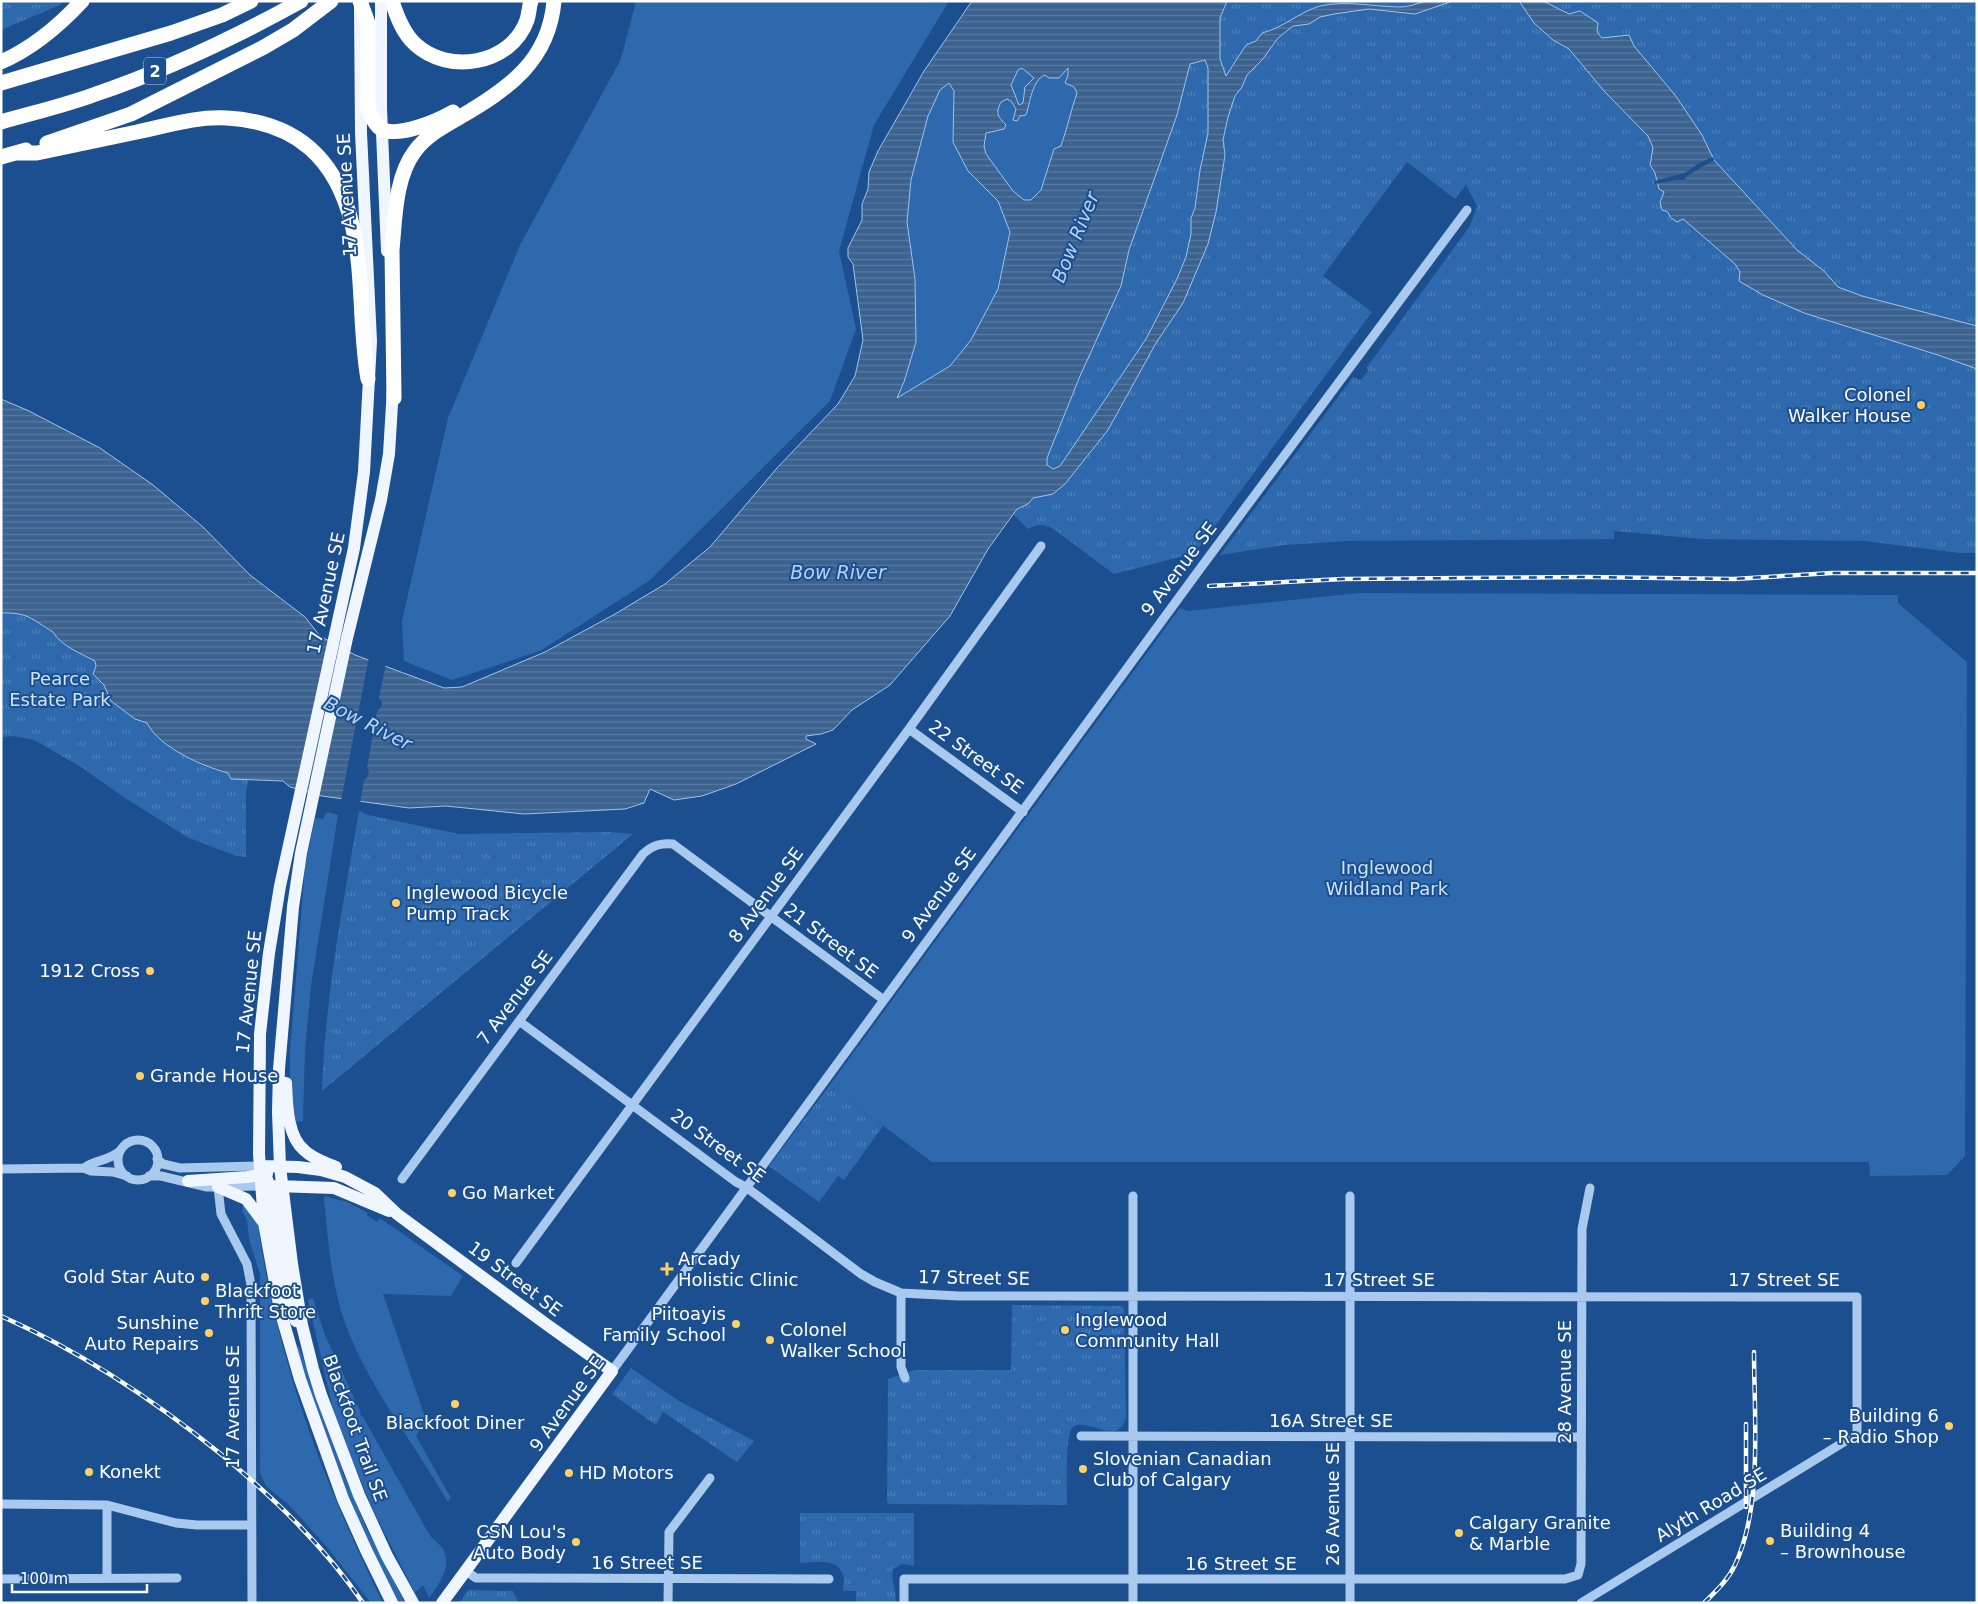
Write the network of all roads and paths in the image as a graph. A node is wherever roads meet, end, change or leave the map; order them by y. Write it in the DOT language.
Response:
graph roads {
  1 [pos="82,1"];
  2 [pos="251,1"];
  3 [pos="300,1"];
  4 [pos="331,1"];
  5 [pos="360,1"];
  6 [pos="381,1"];
  7 [pos="392,1"];
  8 [pos="530,1"];
  9 [pos="554,1"];
  10 [pos="1,62"];
  11 [pos="516,80"];
  12 [pos="1,83"];
  13 [pos="1,122"];
  14 [pos="382,129"];
  15 [pos="17,153"];
  16 [pos="1,157"];
  17 [pos="1466,210"];
  18 [pos="368,379"];
  19 [pos="394,398"];
  20 [pos="1042,546"];
  21 [pos="342,635"];
  22 [pos="909,729"];
  23 [pos="303,810"];
  24 [pos="1023,812"];
  25 [pos="661,843"];
  26 [pos="770,916"];
  27 [pos="884,1000"];
  28 [pos="284,1015"];
  29 [pos="519,1021"];
  30 [pos="633,1104"];
  31 [pos="120,1151"];
  32 [pos="157,1159"];
  33 [pos="280,1167"];
  34 [pos="84,1168"];
  35 [pos="1,1169"];
  36 [pos="127,1176"];
  37 [pos="149,1176"];
  38 [pos="263,1178"];
  39 [pos="402,1180"];
  40 [pos="188,1181"];
  41 [pos="218,1187"];
  42 [pos="283,1187"];
  43 [pos="746,1187"];
  44 [pos="1590,1188"];
  45 [pos="375,1193"];
  46 [pos="1133,1196"];
  47 [pos="1350,1196"];
  48 [pos="397,1214"];
  49 [pos="264,1223"];
  50 [pos="516,1263"];
  51 [pos="901,1293"];
  52 [pos="1133,1295"];
  53 [pos="1351,1296"];
  54 [pos="1582,1296"];
  55 [pos="314,1369"];
  56 [pos="612,1371"];
  57 [pos="905,1378"];
  58 [pos="1857,1434"];
  59 [pos="1081,1436"];
  60 [pos="1132,1437"];
  61 [pos="1350,1437"];
  62 [pos="1581,1437"];
  63 [pos="710,1478"];
  64 [pos="1,1504"];
  65 [pos="107,1505"];
  66 [pos="251,1525"];
  67 [pos="466,1571"];
  68 [pos="1578,1575"];
  69 [pos="1,1578"];
  70 [pos="107,1578"];
  71 [pos="177,1578"];
  72 [pos="668,1579"];
  73 [pos="829,1579"];
  74 [pos="1133,1579"];
  75 [pos="1350,1580"];
  76 [pos="412,1601"];
  77 [pos="252,1603"];
  78 [pos="392,1603"];
  79 [pos="442,1603"];
  80 [pos="668,1603"];
  81 [pos="904,1603"];
  82 [pos="1133,1603"];
  83 [pos="1350,1603"];
  84 [pos="1581,1603"];
  1 -- 10 [label="highway"];
  2 -- 12 [label="highway, 2"];
  3 -- 13 [label="highway, 2"];
  4 -- 15 [label="highway"];
  5 -- 14 [label="highway"];
  5 -- 18 [label="main road, 17 Avenue SE"];
  6 -- 14 [label="main road, 17 Avenue SE"];
  7 -- 8 [label="highway"];
  9 -- 11 [label="highway"];
  11 -- 14 [label="highway"];
  11 -- 19 [label="highway"];
  14 -- 19 [label="main road, 17 Avenue SE"];
  15 -- 16 [label="highway"];
  15 -- 18 [label="highway"];
  17 -- 24 [label="street, 9 Avenue SE"];
  18 -- 21 [label="main road, 17 Avenue SE"];
  19 -- 21 [label="main road, 17 Avenue SE"];
  20 -- 22 [label="street, 8 Avenue SE"];
  21 -- 23 [label="main road, 17 Avenue SE"];
  22 -- 24 [label="street, 22 Street SE"];
  22 -- 26 [label="street, 8 Avenue SE"];
  23 -- 28 [label="main road, 17 Avenue SE"];
  23 -- 38 [label="main road, 17 Avenue SE"];
  24 -- 27 [label="street, 9 Avenue SE"];
  25 -- 26 [label="street, 21 Street SE"];
  25 -- 29 [label="street, 7 Avenue SE"];
  26 -- 27 [label="street, 21 Street SE"];
  26 -- 30 [label="street, 8 Avenue SE"];
  27 -- 43 [label="street, 9 Avenue SE"];
  28 -- 33 [label="main road, 17 Avenue SE"];
  28 -- 45 [label="main road"];
  29 -- 30 [label="street, 20 Street SE"];
  29 -- 39 [label="street, 7 Avenue SE"];
  30 -- 43 [label="street, 20 Street SE"];
  30 -- 50 [label="street, 8 Avenue SE"];
  31 -- 32 [label="street"];
  31 -- 34 [label="street"];
  31 -- 36 [label="street"];
  32 -- 37 [label="street"];
  32 -- 38 [label="street"];
  33 -- 38 [label="main road, 19 Street SE"];
  33 -- 42 [label="main road, Blackfoot Trail SE"];
  33 -- 45 [label="main road, 19 Street SE"];
  34 -- 35 [label="street"];
  34 -- 36 [label="street"];
  36 -- 37 [label="street"];
  37 -- 40 [label="street"];
  38 -- 40 [label="main road"];
  38 -- 41 [label="street"];
  38 -- 42 [label="main road, 19 Street SE"];
  38 -- 49 [label="main road, Blackfoot Trail SE"];
  38 -- 55 [label="main road"];
  40 -- 41 [label="street"];
  41 -- 49 [label="main road"];
  41 -- 66 [label="street, 17 Avenue SE"];
  42 -- 48 [label="main road, 19 Street SE"];
  42 -- 55 [label="main road, Blackfoot Trail SE"];
  43 -- 51 [label="street, 20 Street SE"];
  43 -- 56 [label="street, 9 Avenue SE"];
  44 -- 54 [label="street, 28 Avenue SE"];
  45 -- 48 [label="main road, 19 Street SE"];
  46 -- 52 [label="street"];
  47 -- 53 [label="street, 26 Avenue SE"];
  48 -- 56 [label="main road, 19 Street SE"];
  49 -- 78 [label="main road, Blackfoot Trail SE"];
  51 -- 52 [label="street, 17 Street SE"];
  51 -- 57 [label="street"];
  52 -- 53 [label="street, 17 Street SE"];
  52 -- 60 [label="street"];
  53 -- 54 [label="street, 17 Street SE"];
  53 -- 61 [label="street, 26 Avenue SE"];
  54 -- 58 [label="street, 17 Street SE"];
  54 -- 62 [label="street, 28 Avenue SE"];
  55 -- 76 [label="main road, Blackfoot Trail SE"];
  56 -- 67 [label="main road, 9 Avenue SE"];
  58 -- 84 [label="street, Alyth Road SE"];
  59 -- 60 [label="street, 16A Street SE"];
  60 -- 61 [label="street, 16A Street SE"];
  60 -- 74 [label="street"];
  61 -- 62 [label="street, 16A Street SE"];
  61 -- 75 [label="street, 26 Avenue SE"];
  62 -- 68 [label="street, 28 Avenue SE"];
  63 -- 72 [label="street"];
  64 -- 65 [label="street"];
  65 -- 66 [label="street"];
  65 -- 70 [label="street"];
  66 -- 77 [label="street, 17 Avenue SE"];
  67 -- 72 [label="street, 16 Street SE"];
  67 -- 79 [label="main road, 9 Avenue SE"];
  68 -- 75 [label="street, 16 Street SE"];
  69 -- 70 [label="street"];
  70 -- 71 [label="street"];
  72 -- 73 [label="street, 16 Street SE"];
  72 -- 80 [label="street"];
  74 -- 75 [label="street, 16 Street SE"];
  74 -- 81 [label="street, 16 Street SE"];
  74 -- 82 [label="street"];
  75 -- 83 [label="street, 26 Avenue SE"];
}
